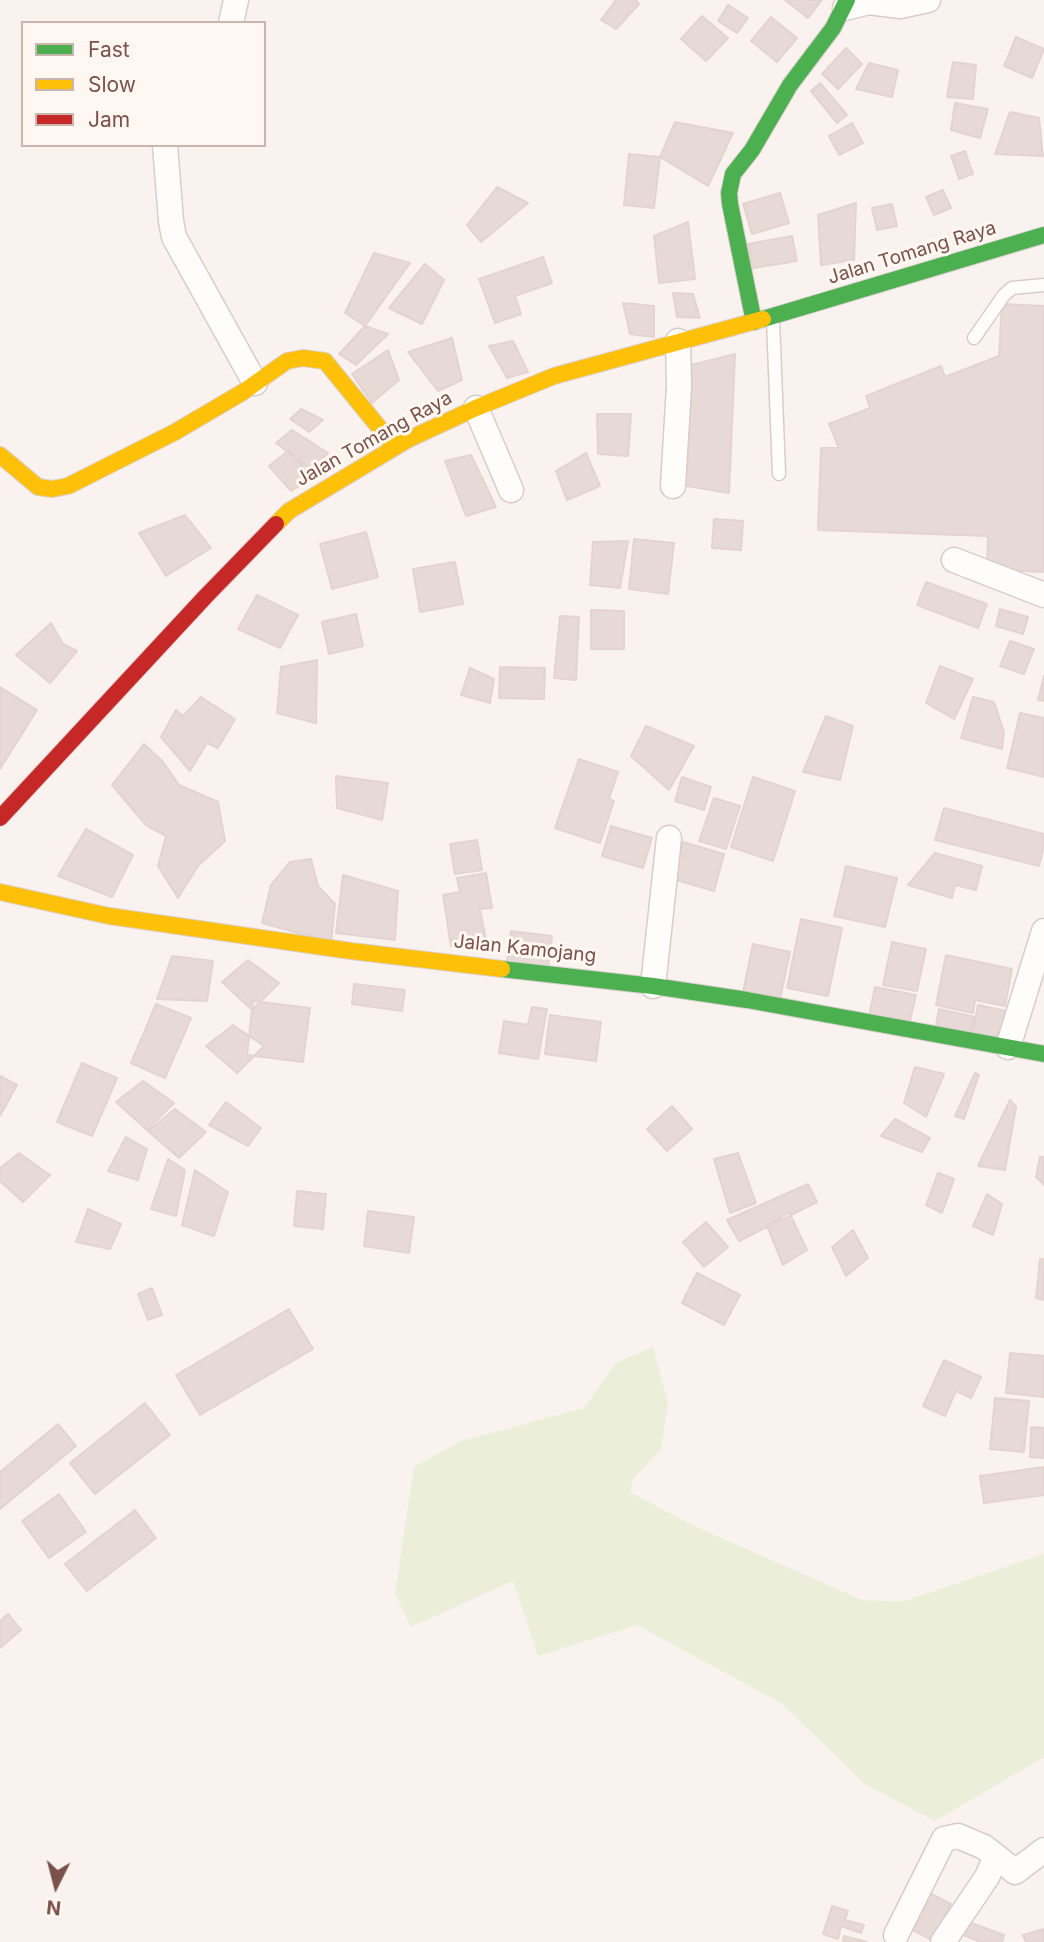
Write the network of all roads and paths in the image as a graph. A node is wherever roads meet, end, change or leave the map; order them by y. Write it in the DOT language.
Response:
graph roads {
  1 [pos="236,0"];
  2 [pos="928,0"];
  3 [pos="846,4"];
  4 [pos="231,21"];
  5 [pos="165,147"];
  6 [pos="1044,235"];
  7 [pos="1044,285"];
  8 [pos="773,316"];
  9 [pos="754,322"];
  10 [pos="974,338"];
  11 [pos="678,341"];
  12 [pos="255,383"];
  13 [pos="475,408"];
  14 [pos="395,447"];
  15 [pos="0,455"];
  16 [pos="779,474"];
  17 [pos="673,486"];
  18 [pos="511,490"];
  19 [pos="954,560"];
  20 [pos="1044,595"];
  21 [pos="0,818"];
  22 [pos="668,838"];
  23 [pos="0,892"];
  24 [pos="1044,931"];
  25 [pos="653,986"];
  26 [pos="1008,1047"];
  27 [pos="1044,1054"];
  28 [pos="1044,1850"];
  29 [pos="1001,1860"];
  30 [pos="896,1935"];
  31 [pos="943,1942"];
  1 -- 4 [label="street"];
  2 -- 3 [label="street"];
  3 -- 9 [label="main road"];
  5 -- 12 [label="street"];
  6 -- 8 [label="main road, Jalan Tomang Raya"];
  7 -- 10 [label="lane"];
  8 -- 9 [label="main road, Jalan Tomang Raya"];
  8 -- 16 [label="lane"];
  9 -- 11 [label="main road, Jalan Tomang Raya"];
  11 -- 13 [label="main road, Jalan Tomang Raya"];
  11 -- 17 [label="street"];
  12 -- 14 [label="main road"];
  12 -- 15 [label="main road"];
  13 -- 14 [label="main road, Jalan Tomang Raya"];
  13 -- 18 [label="street"];
  14 -- 21 [label="main road, Jalan Tomang Raya"];
  19 -- 20 [label="street"];
  22 -- 25 [label="street"];
  23 -- 25 [label="main road, Jalan Kamojang"];
  24 -- 26 [label="street"];
  25 -- 26 [label="main road, Jalan Kamojang"];
  26 -- 27 [label="main road, Jalan Kamojang"];
  28 -- 29 [label="street"];
  29 -- 30 [label="street"];
  29 -- 31 [label="street"];
}
